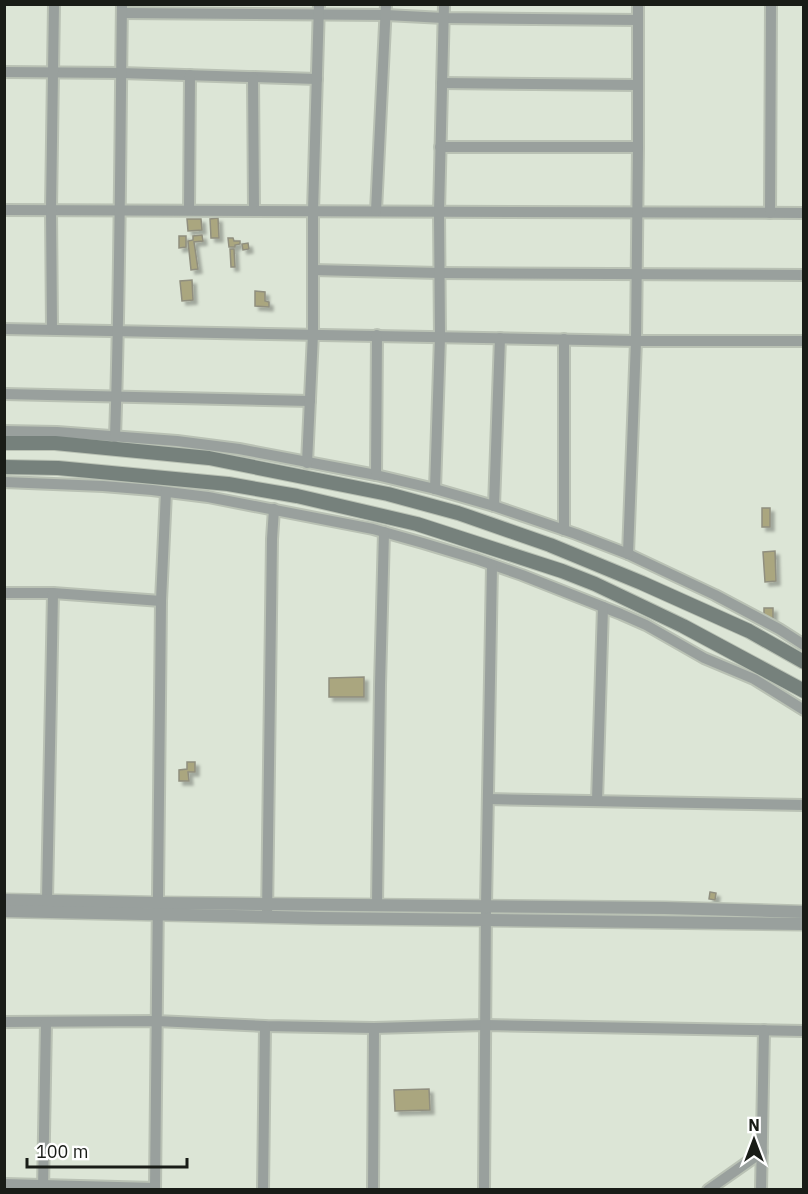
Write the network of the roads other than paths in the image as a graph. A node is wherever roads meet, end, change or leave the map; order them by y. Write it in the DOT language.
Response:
graph roads {
  1 [pos="54,4"];
  2 [pos="444,4"];
  3 [pos="638,4"];
  4 [pos="771,4"];
  5 [pos="122,9"];
  6 [pos="319,10"];
  7 [pos="386,10"];
  8 [pos="444,18"];
  9 [pos="638,20"];
  10 [pos="4,72"];
  11 [pos="53,72"];
  12 [pos="121,73"];
  13 [pos="190,75"];
  14 [pos="253,77"];
  15 [pos="317,79"];
  16 [pos="442,83"];
  17 [pos="637,84"];
  18 [pos="440,147"];
  19 [pos="638,147"];
  20 [pos="51,209"];
  21 [pos="119,209"];
  22 [pos="4,210"];
  23 [pos="189,210"];
  24 [pos="254,210"];
  25 [pos="313,211"];
  26 [pos="376,211"];
  27 [pos="439,212"];
  28 [pos="638,213"];
  29 [pos="770,213"];
  30 [pos="804,213"];
  31 [pos="313,270"];
  32 [pos="440,273"];
  33 [pos="637,274"];
  34 [pos="804,275"];
  35 [pos="4,329"];
  36 [pos="52,329"];
  37 [pos="119,330"];
  38 [pos="313,334"];
  39 [pos="377,335"];
  40 [pos="440,337"];
  41 [pos="500,338"];
  42 [pos="564,339"];
  43 [pos="636,341"];
  44 [pos="804,341"];
  45 [pos="4,394"];
  46 [pos="117,397"];
  47 [pos="310,401"];
  48 [pos="4,431"];
  49 [pos="116,437"];
  50 [pos="4,443"];
  51 [pos="307,463"];
  52 [pos="4,467"];
  53 [pos="376,476"];
  54 [pos="4,482"];
  55 [pos="435,489"];
  56 [pos="166,492"];
  57 [pos="494,506"];
  58 [pos="274,509"];
  59 [pos="564,530"];
  60 [pos="384,532"];
  61 [pos="628,554"];
  62 [pos="492,565"];
  63 [pos="4,592"];
  64 [pos="52,593"];
  65 [pos="161,601"];
  66 [pos="603,607"];
  67 [pos="804,645"];
  68 [pos="804,662"];
  69 [pos="804,691"];
  70 [pos="804,710"];
  71 [pos="488,799"];
  72 [pos="597,801"];
  73 [pos="804,805"];
  74 [pos="4,900"];
  75 [pos="47,900"];
  76 [pos="266,903"];
  77 [pos="377,904"];
  78 [pos="486,906"];
  79 [pos="158,908"];
  80 [pos="4,911"];
  81 [pos="804,912"];
  82 [pos="267,916"];
  83 [pos="486,919"];
  84 [pos="804,924"];
  85 [pos="156,1021"];
  86 [pos="4,1022"];
  87 [pos="46,1022"];
  88 [pos="485,1025"];
  89 [pos="265,1026"];
  90 [pos="374,1028"];
  91 [pos="764,1030"];
  92 [pos="804,1031"];
  93 [pos="762,1152"];
  94 [pos="4,1184"];
  95 [pos="43,1187"];
  96 [pos="155,1189"];
  97 [pos="263,1190"];
  98 [pos="374,1190"];
  99 [pos="484,1190"];
  100 [pos="708,1190"];
  101 [pos="761,1190"];
  1 -- 11 [label="street"];
  2 -- 8 [label="street"];
  3 -- 9 [label="street"];
  4 -- 29 [label="street"];
  5 -- 6 [label="street"];
  5 -- 12 [label="street"];
  6 -- 7 [label="street"];
  6 -- 15 [label="street"];
  7 -- 8 [label="street"];
  7 -- 26 [label="street"];
  8 -- 9 [label="street"];
  8 -- 16 [label="street"];
  9 -- 17 [label="street"];
  10 -- 11 [label="street"];
  11 -- 12 [label="street"];
  11 -- 20 [label="street"];
  12 -- 13 [label="street"];
  12 -- 21 [label="street"];
  13 -- 14 [label="street"];
  13 -- 23 [label="street"];
  14 -- 15 [label="street"];
  14 -- 24 [label="street"];
  15 -- 25 [label="street"];
  16 -- 17 [label="street"];
  16 -- 18 [label="street"];
  17 -- 19 [label="street"];
  18 -- 19 [label="street"];
  18 -- 27 [label="street"];
  19 -- 28 [label="street"];
  20 -- 21 [label="street"];
  20 -- 22 [label="street"];
  20 -- 36 [label="street"];
  21 -- 23 [label="street"];
  21 -- 37 [label="street"];
  23 -- 24 [label="street"];
  24 -- 25 [label="street"];
  25 -- 26 [label="street"];
  25 -- 31 [label="street"];
  26 -- 27 [label="street"];
  27 -- 28 [label="street"];
  27 -- 32 [label="street"];
  28 -- 29 [label="street"];
  28 -- 33 [label="street"];
  29 -- 30 [label="street"];
  31 -- 32 [label="street"];
  31 -- 38 [label="street"];
  32 -- 33 [label="street"];
  32 -- 40 [label="street"];
  33 -- 34 [label="street"];
  33 -- 43 [label="street"];
  35 -- 36 [label="street"];
  36 -- 37 [label="street"];
  37 -- 38 [label="street"];
  37 -- 46 [label="street"];
  38 -- 39 [label="street"];
  38 -- 47 [label="street"];
  39 -- 40 [label="street"];
  39 -- 53 [label="street"];
  40 -- 41 [label="street"];
  40 -- 55 [label="street"];
  41 -- 42 [label="street"];
  41 -- 57 [label="street"];
  42 -- 43 [label="street"];
  42 -- 59 [label="street"];
  43 -- 44 [label="street"];
  43 -- 61 [label="street"];
  45 -- 46 [label="street"];
  46 -- 47 [label="street"];
  46 -- 49 [label="street"];
  47 -- 51 [label="street"];
  48 -- 49 [label="street"];
  49 -- 51 [label="street"];
  50 -- 68 [label="main road"];
  51 -- 53 [label="street"];
  52 -- 69 [label="main road"];
  53 -- 55 [label="street"];
  54 -- 56 [label="street"];
  55 -- 57 [label="street"];
  56 -- 58 [label="street"];
  56 -- 65 [label="street"];
  57 -- 59 [label="street"];
  58 -- 60 [label="street"];
  58 -- 76 [label="street"];
  59 -- 61 [label="street"];
  60 -- 62 [label="street"];
  60 -- 77 [label="street"];
  61 -- 67 [label="street"];
  62 -- 66 [label="street"];
  62 -- 71 [label="street"];
  63 -- 64 [label="street"];
  64 -- 65 [label="street"];
  64 -- 75 [label="street"];
  65 -- 79 [label="street"];
  66 -- 70 [label="street"];
  66 -- 72 [label="street"];
  71 -- 72 [label="street"];
  71 -- 78 [label="street"];
  72 -- 73 [label="street"];
  74 -- 75 [label="street"];
  75 -- 79 [label="street"];
  76 -- 77 [label="street"];
  76 -- 79 [label="street"];
  76 -- 82 [label="street"];
  77 -- 78 [label="street"];
  78 -- 81 [label="street"];
  78 -- 83 [label="street"];
  79 -- 80 [label="street"];
  79 -- 82 [label="street"];
  79 -- 85 [label="street"];
  82 -- 83 [label="street"];
  83 -- 84 [label="street"];
  83 -- 88 [label="street"];
  85 -- 87 [label="street"];
  85 -- 89 [label="street"];
  85 -- 96 [label="street"];
  86 -- 87 [label="street"];
  87 -- 95 [label="street"];
  88 -- 90 [label="street"];
  88 -- 91 [label="street"];
  88 -- 99 [label="street"];
  89 -- 90 [label="street"];
  89 -- 97 [label="street"];
  90 -- 98 [label="street"];
  91 -- 92 [label="street"];
  91 -- 93 [label="street"];
  93 -- 100 [label="street"];
  93 -- 101 [label="street"];
  94 -- 95 [label="street"];
  95 -- 96 [label="street"];
}
